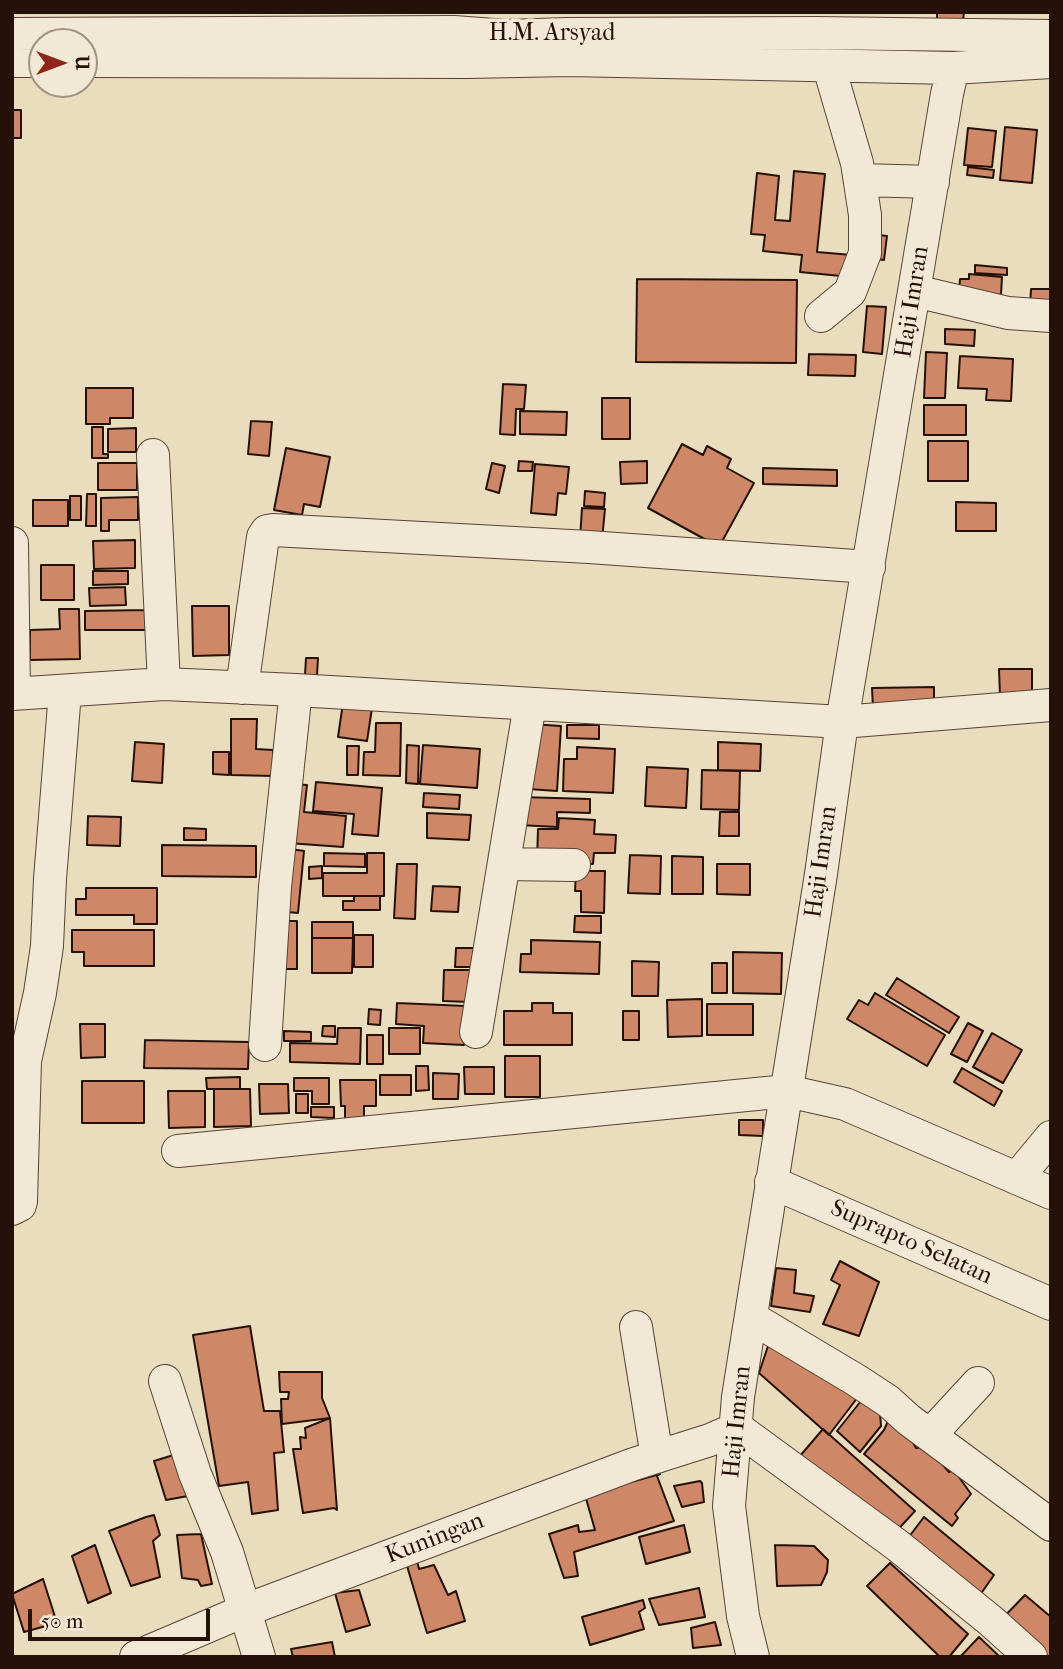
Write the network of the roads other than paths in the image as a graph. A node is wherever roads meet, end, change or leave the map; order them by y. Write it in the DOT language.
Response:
graph roads {
  1 [pos="454,22"];
  2 [pos="332,23"];
  3 [pos="816,23"];
  4 [pos="12,34"];
  5 [pos="1051,36"];
  6 [pos="568,47"];
  7 [pos="98,61"];
  8 [pos="1051,62"];
  9 [pos="829,67"];
  10 [pos="953,68"];
  11 [pos="860,180"];
  12 [pos="933,182"];
  13 [pos="915,291"];
  14 [pos="821,316"];
  15 [pos="1051,316"];
  16 [pos="153,454"];
  17 [pos="12,543"];
  18 [pos="869,567"];
  19 [pos="164,684"];
  20 [pos="242,688"];
  21 [pos="296,690"];
  22 [pos="65,692"];
  23 [pos="13,694"];
  24 [pos="530,704"];
  25 [pos="1051,705"];
  26 [pos="842,722"];
  27 [pos="504,864"];
  28 [pos="574,865"];
  29 [pos="476,1032"];
  30 [pos="265,1045"];
  31 [pos="787,1091"];
  32 [pos="1051,1137"];
  33 [pos="178,1151"];
  34 [pos="1017,1178"];
  35 [pos="771,1182"];
  36 [pos="1051,1193"];
  37 [pos="12,1209"];
  38 [pos="1051,1304"];
  39 [pos="752,1318"];
  40 [pos="636,1327"];
  41 [pos="165,1381"];
  42 [pos="978,1383"];
  43 [pos="737,1428"];
  44 [pos="930,1435"];
  45 [pos="657,1457"];
  46 [pos="1051,1525"];
  47 [pos="246,1610"];
  48 [pos="136,1657"];
  49 [pos="259,1657"];
  50 [pos="753,1657"];
  51 [pos="1031,1657"];
  1 -- 2 [label="street, H.M. Arsyad"];
  1 -- 6 [label="street, H.M. Arsyad"];
  2 -- 4 [label="street, H.M. Arsyad"];
  3 -- 5 [label="street, H.M. Arsyad"];
  3 -- 6 [label="street, H.M. Arsyad"];
  6 -- 7 [label="street, H.M. Arsyad"];
  6 -- 9 [label="street, H.M. Arsyad"];
  8 -- 10 [label="street, H.M. Arsyad"];
  9 -- 10 [label="street, H.M. Arsyad"];
  9 -- 11 [label="street"];
  10 -- 12 [label="street, Haji Imran"];
  11 -- 12 [label="street"];
  11 -- 14 [label="street"];
  12 -- 13 [label="street, Haji Imran"];
  13 -- 15 [label="street"];
  13 -- 18 [label="street, Haji Imran"];
  16 -- 19 [label="street"];
  17 -- 23 [label="street"];
  18 -- 20 [label="street"];
  18 -- 26 [label="street, Haji Imran"];
  19 -- 20 [label="street"];
  19 -- 22 [label="street"];
  20 -- 21 [label="street"];
  21 -- 24 [label="street"];
  21 -- 30 [label="street"];
  22 -- 23 [label="street"];
  22 -- 37 [label="street"];
  24 -- 26 [label="street"];
  24 -- 27 [label="street"];
  25 -- 26 [label="street"];
  26 -- 31 [label="street, Haji Imran"];
  27 -- 28 [label="street"];
  27 -- 29 [label="street"];
  31 -- 33 [label="street"];
  31 -- 34 [label="street"];
  31 -- 35 [label="street, Haji Imran"];
  32 -- 34 [label="street"];
  34 -- 36 [label="street"];
  35 -- 38 [label="street, Suprapto Selatan"];
  35 -- 39 [label="street, Haji Imran"];
  39 -- 43 [label="street, Haji Imran"];
  39 -- 44 [label="street"];
  40 -- 45 [label="street"];
  41 -- 47 [label="street"];
  42 -- 44 [label="street"];
  43 -- 45 [label="street, Kuningan"];
  43 -- 50 [label="street, Haji Imran"];
  43 -- 51 [label="street"];
  44 -- 46 [label="street"];
  45 -- 47 [label="street, Kuningan"];
  47 -- 48 [label="street, Kuningan"];
  47 -- 49 [label="street"];
}
